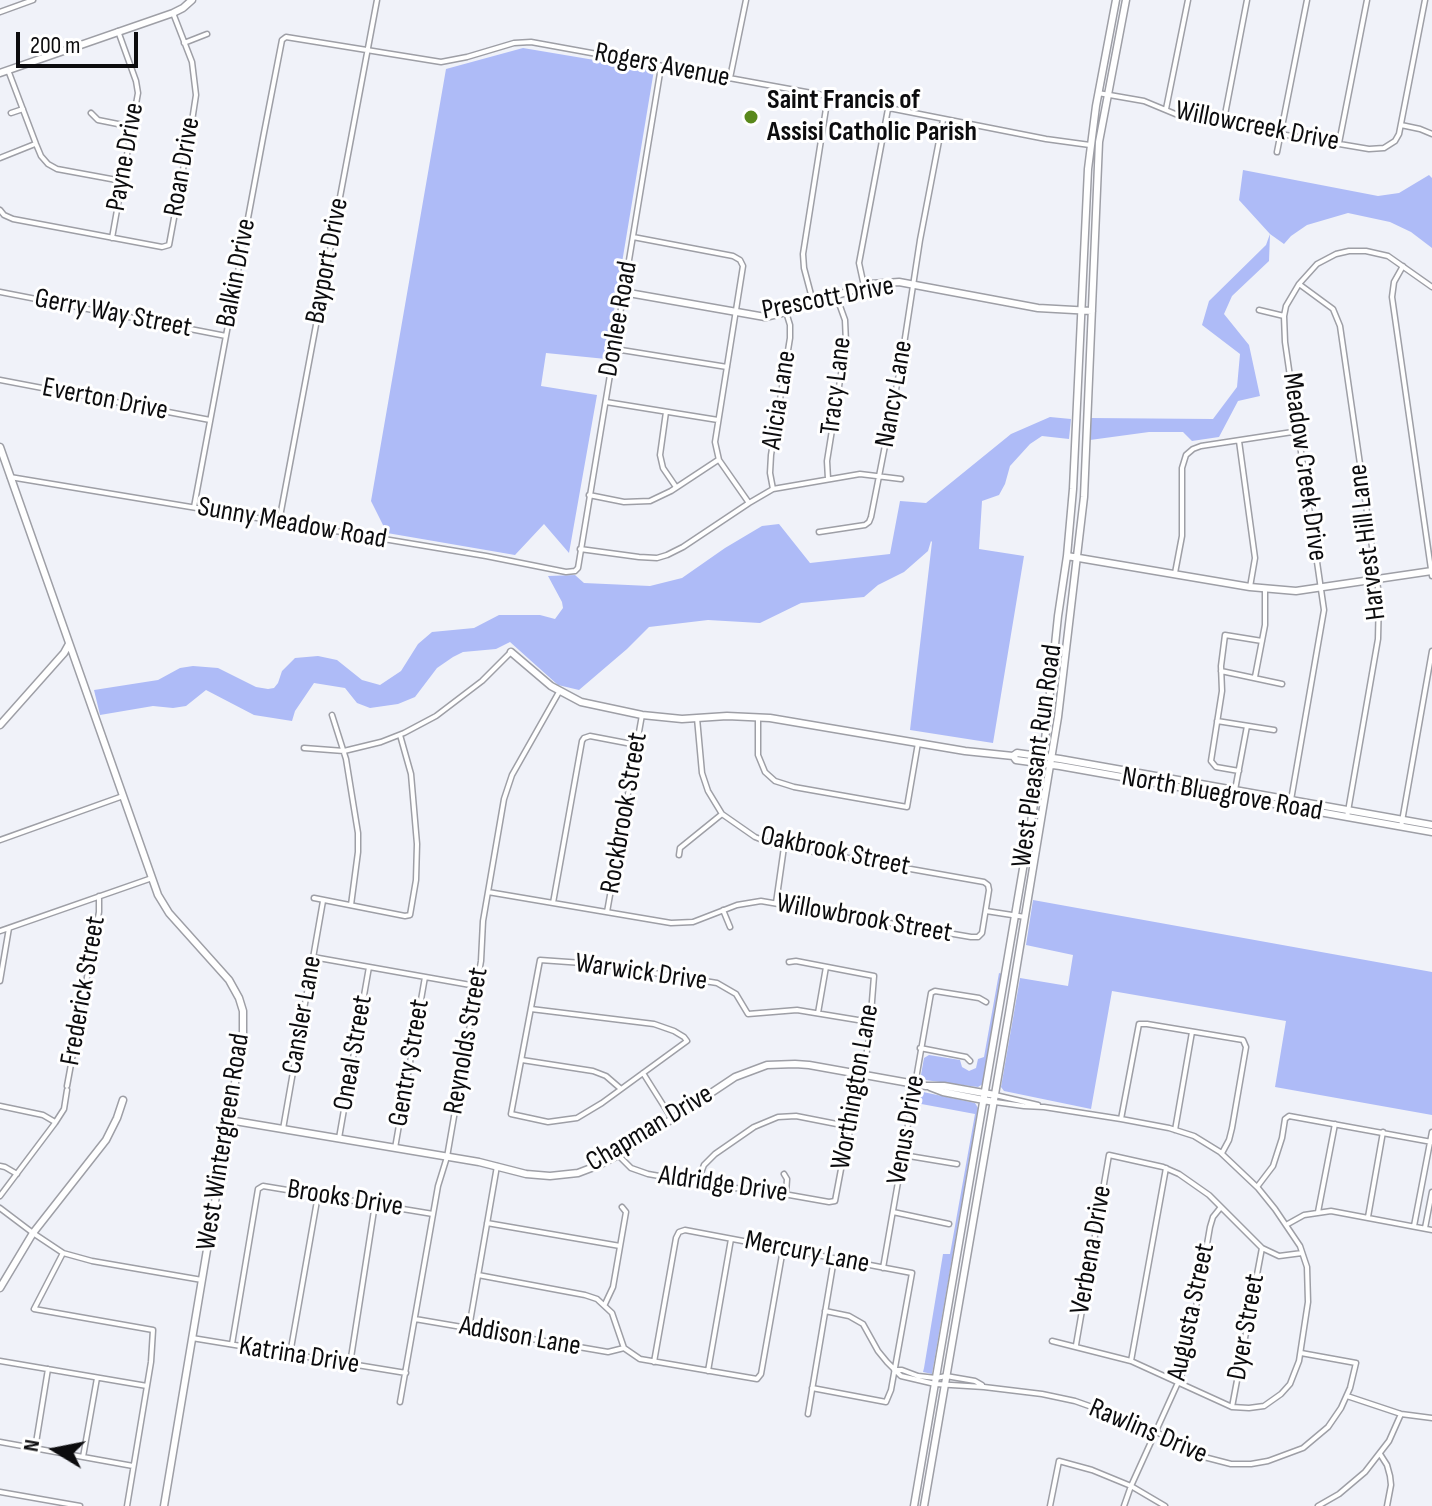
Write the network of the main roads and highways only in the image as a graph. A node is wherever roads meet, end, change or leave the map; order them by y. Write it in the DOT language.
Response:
graph roads {
  1 [pos="192,0"];
  2 [pos="1116,0"];
  3 [pos="1126,0"];
  4 [pos="0,73"];
  5 [pos="1090,145"];
  6 [pos="1099,146"];
  7 [pos="1085,225"];
  8 [pos="1095,225"];
  9 [pos="623,292"];
  10 [pos="1081,311"];
  11 [pos="1092,311"];
  12 [pos="1078,388"];
  13 [pos="1088,388"];
  14 [pos="0,447"];
  15 [pos="1067,556"];
  16 [pos="1077,556"];
  17 [pos="1432,573"];
  18 [pos="69,644"];
  19 [pos="511,652"];
  20 [pos="1051,678"];
  21 [pos="1063,680"];
  22 [pos="0,725"];
  23 [pos="1042,760"];
  24 [pos="1051,761"];
  25 [pos="1131,775"];
  26 [pos="1291,803"];
  27 [pos="1402,823"];
  28 [pos="1432,825"];
  29 [pos="1432,832"];
  30 [pos="1028,836"];
  31 [pos="1039,838"];
  32 [pos="1005,971"];
  33 [pos="1016,973"];
  34 [pos="984,1096"];
  35 [pos="995,1098"];
  36 [pos="123,1100"];
  37 [pos="229,1120"];
  38 [pos="971,1175"];
  39 [pos="981,1176"];
  40 [pos="0,1288"];
  41 [pos="164,1506"];
  42 [pos="914,1506"];
  43 [pos="924,1506"];
  1 -- 4 [label="main road"];
  2 -- 5 [label="main road, West Pleasant Run Road"];
  3 -- 6 [label="main road, West Pleasant Run Road"];
  5 -- 6 [label="main road"];
  5 -- 7 [label="main road, West Pleasant Run Road"];
  6 -- 8 [label="main road, West Pleasant Run Road"];
  7 -- 8 [label="main road"];
  7 -- 10 [label="main road, West Pleasant Run Road"];
  8 -- 11 [label="main road, West Pleasant Run Road"];
  9 -- 10 [label="main road, Prescott Drive"];
  10 -- 11 [label="main road, Prescott Drive"];
  10 -- 12 [label="main road, West Pleasant Run Road"];
  11 -- 13 [label="main road, West Pleasant Run Road"];
  12 -- 13 [label="main road"];
  12 -- 15 [label="main road, West Pleasant Run Road"];
  13 -- 16 [label="main road, West Pleasant Run Road"];
  14 -- 18 [label="main road, West Wintergreen Road"];
  15 -- 16 [label="main road"];
  15 -- 20 [label="main road, West Pleasant Run Road"];
  16 -- 17 [label="main road"];
  16 -- 21 [label="main road, West Pleasant Run Road"];
  18 -- 22 [label="main road"];
  18 -- 37 [label="main road, West Wintergreen Road"];
  19 -- 23 [label="main road, North Bluegrove Road"];
  20 -- 21 [label="main road"];
  20 -- 23 [label="main road, West Pleasant Run Road"];
  21 -- 24 [label="main road, West Pleasant Run Road"];
  23 -- 24 [label="main road, North Bluegrove Road"];
  23 -- 30 [label="main road, West Pleasant Run Road"];
  24 -- 25 [label="main road, North Bluegrove Road"];
  24 -- 31 [label="main road, West Pleasant Run Road"];
  25 -- 26 [label="main road, North Bluegrove Road"];
  25 -- 26 [label="main road, North Bluegrove Road"];
  26 -- 27 [label="main road, North Bluegrove Road"];
  27 -- 28 [label="main road, North Bluegrove Road"];
  27 -- 29 [label="main road, North Bluegrove Road"];
  30 -- 31 [label="main road"];
  30 -- 32 [label="main road, West Pleasant Run Road"];
  31 -- 33 [label="main road, West Pleasant Run Road"];
  32 -- 33 [label="main road"];
  32 -- 34 [label="main road, West Pleasant Run Road"];
  33 -- 35 [label="main road, West Pleasant Run Road"];
  34 -- 35 [label="main road, Chapman Drive"];
  34 -- 37 [label="main road, Chapman Drive"];
  34 -- 38 [label="main road, West Pleasant Run Road"];
  35 -- 39 [label="main road, West Pleasant Run Road"];
  36 -- 40 [label="main road"];
  37 -- 41 [label="main road, West Wintergreen Road"];
  38 -- 39 [label="main road"];
  38 -- 42 [label="main road, West Pleasant Run Road"];
  39 -- 43 [label="main road, West Pleasant Run Road"];
}
